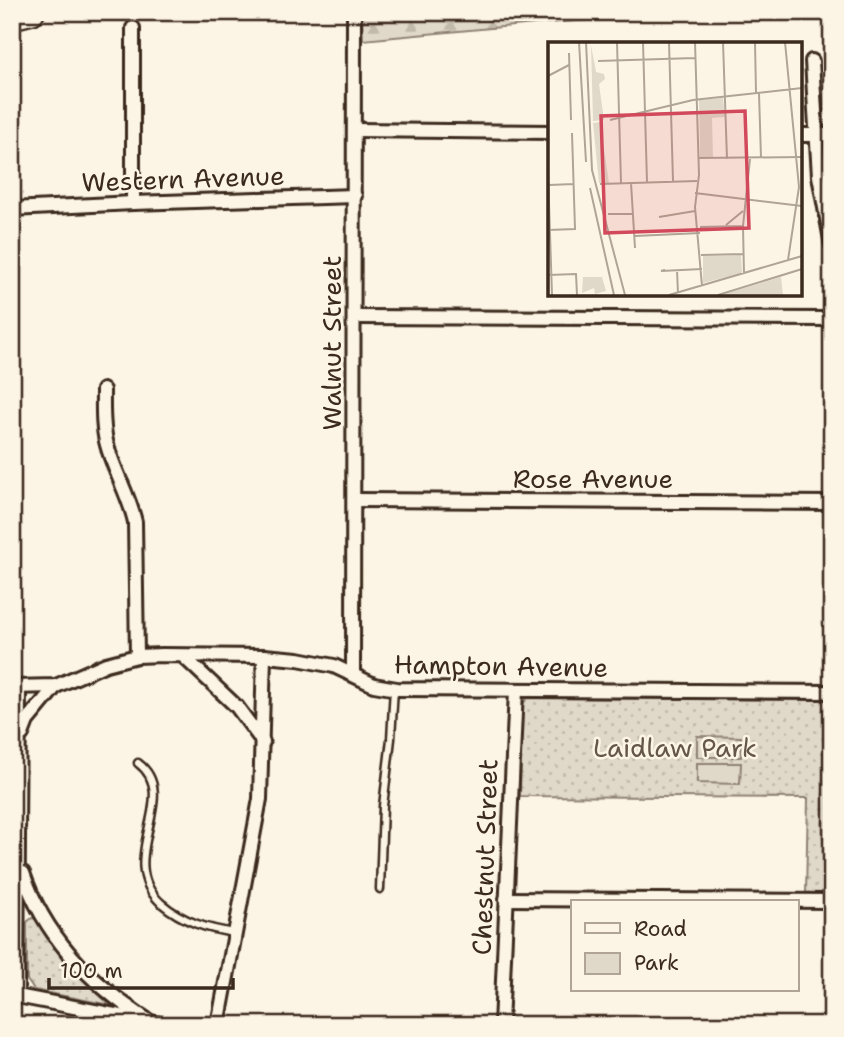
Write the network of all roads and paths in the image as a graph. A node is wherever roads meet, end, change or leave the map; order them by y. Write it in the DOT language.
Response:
graph roads {
  1 [pos="32,12"];
  2 [pos="354,12"];
  3 [pos="12,17"];
  4 [pos="133,28"];
  5 [pos="812,61"];
  6 [pos="355,130"];
  7 [pos="548,132"];
  8 [pos="802,135"];
  9 [pos="817,135"];
  10 [pos="832,135"];
  11 [pos="355,196"];
  12 [pos="133,203"];
  13 [pos="12,209"];
  14 [pos="832,245"];
  15 [pos="355,317"];
  16 [pos="832,319"];
  17 [pos="103,390"];
  18 [pos="355,500"];
  19 [pos="832,503"];
  20 [pos="137,656"];
  21 [pos="183,656"];
  22 [pos="264,656"];
  23 [pos="354,674"];
  24 [pos="56,686"];
  25 [pos="16,687"];
  26 [pos="394,688"];
  27 [pos="516,691"];
  28 [pos="832,692"];
  29 [pos="19,741"];
  30 [pos="263,742"];
  31 [pos="138,762"];
  32 [pos="19,862"];
  33 [pos="380,889"];
  34 [pos="506,899"];
  35 [pos="669,900"];
  36 [pos="798,901"];
  37 [pos="832,901"];
  38 [pos="235,933"];
  39 [pos="15,995"];
  40 [pos="149,1021"];
  41 [pos="166,1025"];
  42 [pos="218,1025"];
  43 [pos="501,1025"];
  1 -- 3 [label="highway"];
  2 -- 6 [label="street, Walnut Street"];
  4 -- 12 [label="street"];
  5 -- 9 [label="street"];
  6 -- 7 [label="street"];
  6 -- 11 [label="street, Walnut Street"];
  8 -- 9 [label="street"];
  9 -- 10 [label="street"];
  9 -- 14 [label="street"];
  11 -- 12 [label="street, Western Avenue"];
  11 -- 15 [label="street, Walnut Street"];
  12 -- 13 [label="street, Western Avenue"];
  15 -- 16 [label="street"];
  15 -- 18 [label="street, Walnut Street"];
  17 -- 20 [label="street"];
  18 -- 19 [label="street, Rose Avenue"];
  18 -- 23 [label="street, Walnut Street"];
  20 -- 21 [label="street, Hampton Avenue"];
  20 -- 24 [label="street, Hampton Avenue"];
  21 -- 22 [label="street, Hampton Avenue"];
  21 -- 30 [label="street"];
  22 -- 23 [label="street, Hampton Avenue"];
  22 -- 30 [label="street"];
  23 -- 26 [label="street, Hampton Avenue"];
  24 -- 25 [label="street, Hampton Avenue"];
  24 -- 29 [label="street"];
  25 -- 29 [label="street"];
  26 -- 27 [label="street, Hampton Avenue"];
  26 -- 33 [label="lane"];
  27 -- 28 [label="street, Hampton Avenue"];
  27 -- 34 [label="street, Chestnut Street"];
  29 -- 32 [label="street"];
  30 -- 38 [label="street"];
  31 -- 38 [label="lane"];
  32 -- 39 [label="street"];
  32 -- 40 [label="street"];
  34 -- 35 [label="street"];
  34 -- 43 [label="street, Chestnut Street"];
  36 -- 37 [label="street"];
  38 -- 42 [label="street"];
  39 -- 40 [label="street"];
  40 -- 41 [label="street"];
}
